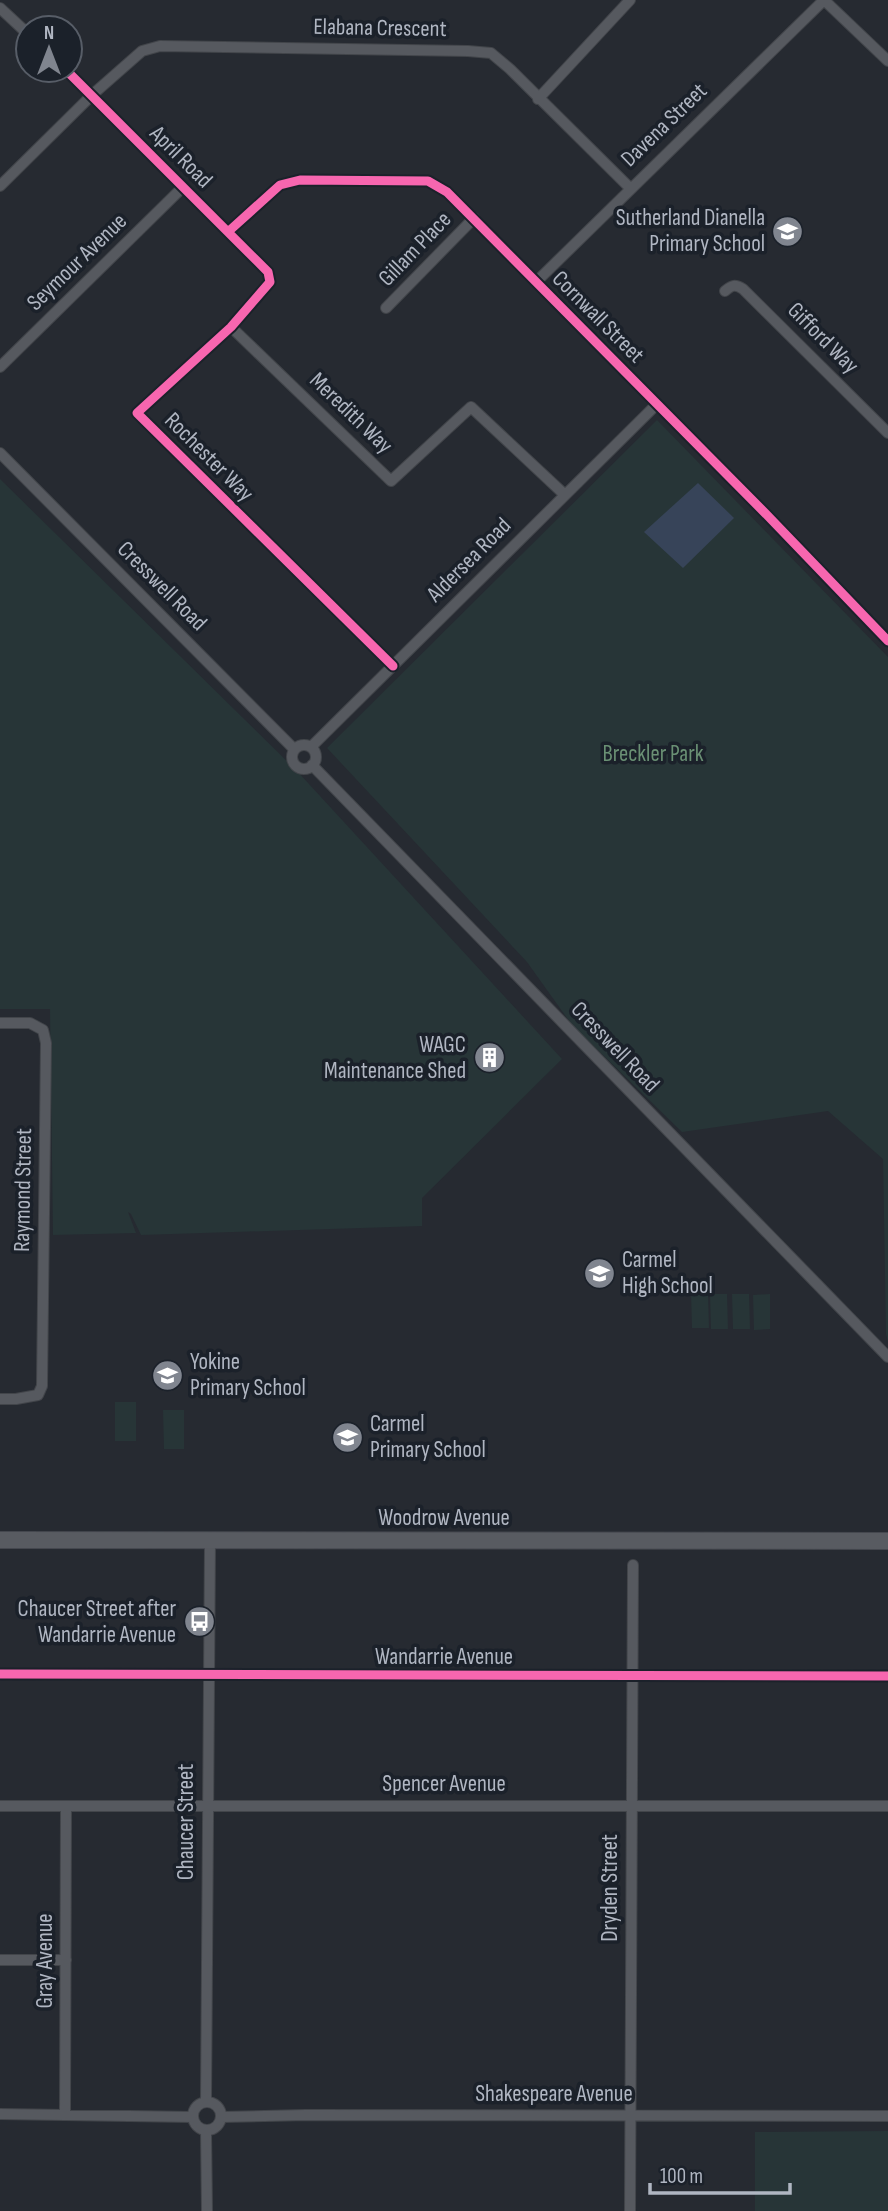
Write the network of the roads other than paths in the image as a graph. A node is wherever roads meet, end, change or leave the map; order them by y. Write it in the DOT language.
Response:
graph roads {
  1 [pos="630,0"];
  2 [pos="824,0"];
  3 [pos="0,8"];
  4 [pos="14,21"];
  5 [pos="888,61"];
  6 [pos="81,84"];
  7 [pos="92,95"];
  8 [pos="538,99"];
  9 [pos="0,186"];
  10 [pos="183,187"];
  11 [pos="630,188"];
  12 [pos="474,218"];
  13 [pos="229,231"];
  14 [pos="268,272"];
  15 [pos="536,282"];
  16 [pos="725,291"];
  17 [pos="386,308"];
  18 [pos="231,327"];
  19 [pos="0,367"];
  20 [pos="657,404"];
  21 [pos="886,428"];
  22 [pos="0,453"];
  23 [pos="565,495"];
  24 [pos="888,641"];
  25 [pos="393,666"];
  26 [pos="311,747"];
  27 [pos="294,749"];
  28 [pos="313,765"];
  29 [pos="0,1023"];
  30 [pos="888,1357"];
  31 [pos="0,1399"];
  32 [pos="0,1540"];
  33 [pos="888,1541"];
  34 [pos="210,1542"];
  35 [pos="633,1565"];
  36 [pos="0,1674"];
  37 [pos="209,1676"];
  38 [pos="632,1676"];
  39 [pos="888,1676"];
  40 [pos="207,1805"];
  41 [pos="631,1805"];
  42 [pos="0,1806"];
  43 [pos="888,1806"];
  44 [pos="66,1807"];
  45 [pos="0,1960"];
  46 [pos="66,1960"];
  47 [pos="206,2102"];
  48 [pos="0,2114"];
  49 [pos="65,2115"];
  50 [pos="630,2115"];
  51 [pos="888,2116"];
  52 [pos="193,2117"];
  53 [pos="221,2117"];
  54 [pos="206,2130"];
  55 [pos="207,2211"];
  56 [pos="630,2211"];
  1 -- 8 [label="street"];
  2 -- 5 [label="street"];
  2 -- 11 [label="street, Davena Street"];
  3 -- 4 [label="street"];
  6 -- 7 [label="street, April Road"];
  7 -- 8 [label="street, Elabana Crescent"];
  7 -- 9 [label="street, Elabana Crescent"];
  7 -- 10 [label="street, April Road"];
  8 -- 11 [label="street, Elabana Crescent"];
  10 -- 13 [label="street, April Road"];
  10 -- 19 [label="street, Seymour Avenue"];
  11 -- 15 [label="street, Davena Street"];
  12 -- 13 [label="street, Cornwall Street"];
  12 -- 15 [label="street, Cornwall Street"];
  12 -- 17 [label="street, Gillam Place"];
  13 -- 14 [label="street, April Road"];
  14 -- 18 [label="street, Rochester Way"];
  15 -- 20 [label="street, Cornwall Street"];
  16 -- 21 [label="street, Gifford Way"];
  18 -- 23 [label="street, Meredith Way"];
  18 -- 25 [label="street, Rochester Way"];
  20 -- 23 [label="street, Aldersea Road"];
  20 -- 24 [label="street, Cornwall Street"];
  22 -- 27 [label="street, Cresswell Road"];
  23 -- 25 [label="street, Aldersea Road"];
  25 -- 26 [label="street, Aldersea Road"];
  26 -- 27 [label="street"];
  26 -- 28 [label="street"];
  27 -- 28 [label="street, Cresswell Road"];
  28 -- 30 [label="street, Cresswell Road"];
  29 -- 31 [label="street, Raymond Street"];
  32 -- 34 [label="main road, Woodrow Avenue"];
  33 -- 34 [label="main road, Woodrow Avenue"];
  34 -- 37 [label="street, Chaucer Street"];
  35 -- 38 [label="street, Dryden Street"];
  36 -- 37 [label="street, Wandarrie Avenue"];
  37 -- 38 [label="street, Wandarrie Avenue"];
  37 -- 40 [label="street, Chaucer Street"];
  38 -- 39 [label="street, Wandarrie Avenue"];
  38 -- 41 [label="street, Dryden Street"];
  40 -- 41 [label="street, Spencer Avenue"];
  40 -- 44 [label="street, Spencer Avenue"];
  40 -- 47 [label="street, Chaucer Street"];
  41 -- 43 [label="street, Spencer Avenue"];
  41 -- 50 [label="street, Dryden Street"];
  42 -- 44 [label="street, Spencer Avenue"];
  44 -- 46 [label="street, Gray Avenue"];
  45 -- 46 [label="street"];
  46 -- 49 [label="street, Gray Avenue"];
  47 -- 52 [label="street"];
  47 -- 53 [label="street"];
  48 -- 49 [label="street"];
  49 -- 52 [label="street"];
  50 -- 51 [label="street, Shakespeare Avenue"];
  50 -- 53 [label="street, Shakespeare Avenue"];
  50 -- 56 [label="street, Dryden Street"];
  52 -- 54 [label="street"];
  53 -- 54 [label="street"];
  54 -- 55 [label="street"];
}
